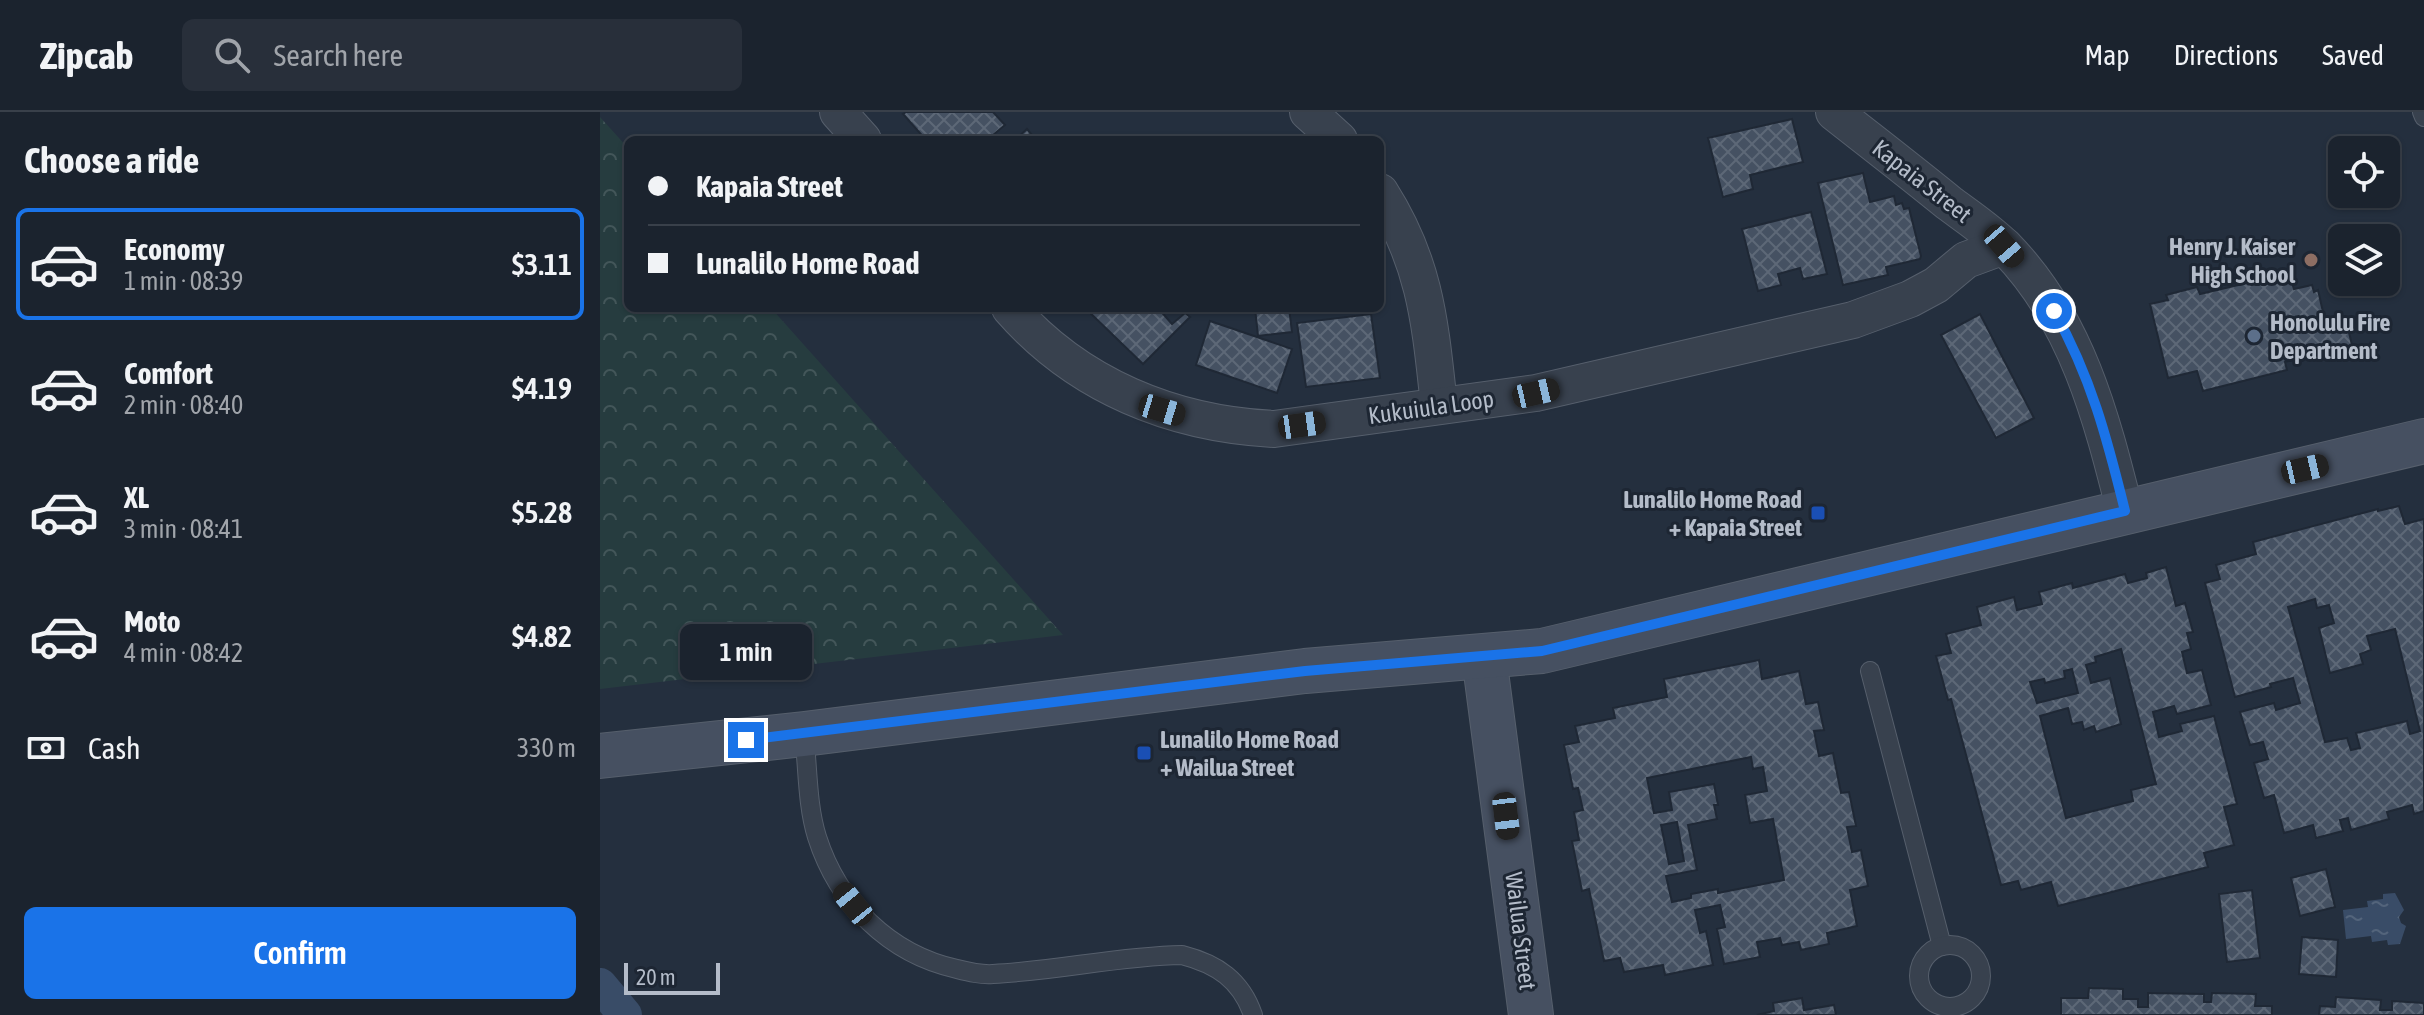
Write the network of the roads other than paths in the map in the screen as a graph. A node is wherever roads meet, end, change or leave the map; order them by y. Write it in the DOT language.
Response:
graph roads {
  1 [pos="838,112"];
  2 [pos="1308,112"];
  3 [pos="1834,112"];
  4 [pos="859,136"];
  5 [pos="1335,136"];
  6 [pos="1384,199"];
  7 [pos="2004,246"];
  8 [pos="1014,312"];
  9 [pos="1439,405"];
  10 [pos="2424,441"];
  11 [pos="2125,511"];
  12 [pos="1484,657"];
  13 [pos="1870,671"];
  14 [pos="804,734"];
  15 [pos="600,756"];
  16 [pos="1942,946"];
  17 [pos="1960,1011"];
  18 [pos="1253,1015"];
  19 [pos="1531,1015"];
  1 -- 4 [label="street"];
  2 -- 5 [label="street"];
  3 -- 7 [label="street, Kapaia Street"];
  6 -- 9 [label="street"];
  7 -- 9 [label="street, Kukuiula Loop"];
  7 -- 11 [label="street, Kapaia Street"];
  8 -- 9 [label="street, Kukuiula Loop"];
  10 -- 11 [label="main road"];
  11 -- 12 [label="main road"];
  12 -- 14 [label="main road"];
  12 -- 19 [label="main road, Wailua Street"];
  13 -- 16 [label="lane"];
  14 -- 15 [label="main road"];
  14 -- 18 [label="lane"];
  16 -- 17 [label="lane"];
  16 -- 17 [label="lane"];
}
